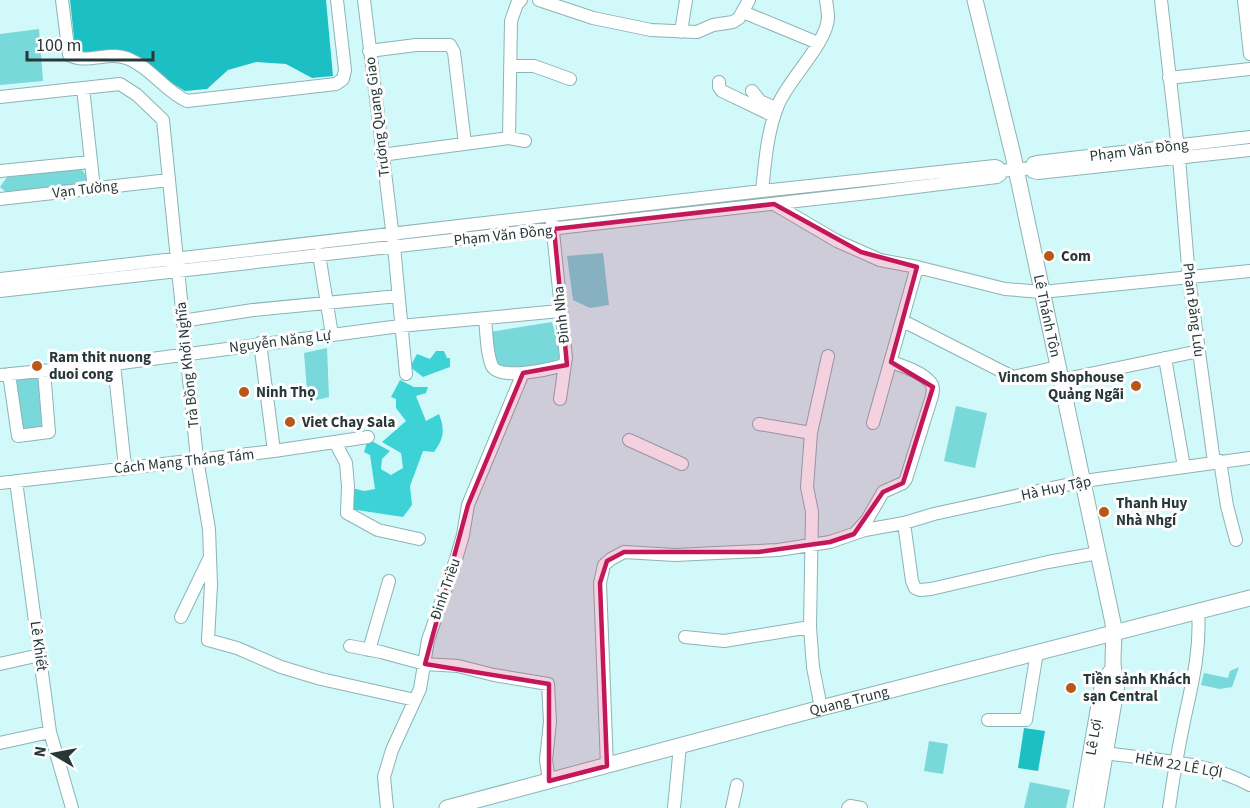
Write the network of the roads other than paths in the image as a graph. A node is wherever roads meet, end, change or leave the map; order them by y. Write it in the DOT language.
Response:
graph roads {
  1 [pos="62,0"];
  2 [pos="337,0"];
  3 [pos="364,0"];
  4 [pos="521,0"];
  5 [pos="539,0"];
  6 [pos="686,0"];
  7 [pos="749,0"];
  8 [pos="826,0"];
  9 [pos="975,0"];
  10 [pos="1161,0"];
  11 [pos="1244,0"];
  12 [pos="743,12"];
  13 [pos="681,32"];
  14 [pos="1249,32"];
  15 [pos="818,43"];
  16 [pos="369,51"];
  17 [pos="1250,54"];
  18 [pos="510,66"];
  19 [pos="1250,69"];
  20 [pos="1169,78"];
  21 [pos="570,80"];
  22 [pos="719,82"];
  23 [pos="83,88"];
  24 [pos="752,91"];
  25 [pos="0,97"];
  26 [pos="775,112"];
  27 [pos="1250,137"];
  28 [pos="510,138"];
  29 [pos="525,141"];
  30 [pos="465,144"];
  31 [pos="1250,150"];
  32 [pos="1178,152"];
  33 [pos="381,155"];
  34 [pos="90,162"];
  35 [pos="1016,169"];
  36 [pos="0,171"];
  37 [pos="169,180"];
  38 [pos="867,180"];
  39 [pos="94,189"];
  40 [pos="762,191"];
  41 [pos="868,193"];
  42 [pos="710,198"];
  43 [pos="0,199"];
  44 [pos="774,204"];
  45 [pos="710,211"];
  46 [pos="550,215"];
  47 [pos="554,229"];
  48 [pos="393,240"];
  49 [pos="319,254"];
  50 [pos="176,265"];
  51 [pos="917,267"];
  52 [pos="1250,271"];
  53 [pos="1189,278"];
  54 [pos="0,279"];
  55 [pos="15,283"];
  56 [pos="0,291"];
  57 [pos="1042,292"];
  58 [pos="398,296"];
  59 [pos="327,304"];
  60 [pos="560,312"];
  61 [pos="485,320"];
  62 [pos="182,321"];
  63 [pos="903,321"];
  64 [pos="400,326"];
  65 [pos="332,335"];
  66 [pos="260,343"];
  67 [pos="1199,351"];
  68 [pos="186,354"];
  69 [pos="828,356"];
  70 [pos="1165,358"];
  71 [pos="891,362"];
  72 [pos="114,364"];
  73 [pos="564,365"];
  74 [pos="44,371"];
  75 [pos="523,373"];
  76 [pos="406,374"];
  77 [pos="1059,374"];
  78 [pos="4,375"];
  79 [pos="560,399"];
  80 [pos="873,423"];
  81 [pos="759,424"];
  82 [pos="811,433"];
  83 [pos="368,437"];
  84 [pos="629,440"];
  85 [pos="335,442"];
  86 [pos="274,451"];
  87 [pos="1250,458"];
  88 [pos="197,459"];
  89 [pos="1217,462"];
  90 [pos="682,464"];
  91 [pos="125,467"];
  92 [pos="1184,467"];
  93 [pos="16,481"];
  94 [pos="1084,481"];
  95 [pos="0,483"];
  96 [pos="904,523"];
  97 [pos="859,532"];
  98 [pos="419,539"];
  99 [pos="1236,540"];
  100 [pos="810,544"];
  101 [pos="1098,553"];
  102 [pos="211,555"];
  103 [pos="389,581"];
  104 [pos="1250,598"];
  105 [pos="1198,611"];
  106 [pos="181,617"];
  107 [pos="810,627"];
  108 [pos="1115,633"];
  109 [pos="685,637"];
  110 [pos="350,646"];
  111 [pos="369,650"];
  112 [pos="1037,652"];
  113 [pos="40,655"];
  114 [pos="0,664"];
  115 [pos="425,664"];
  116 [pos="1112,670"];
  117 [pos="415,700"];
  118 [pos="821,708"];
  119 [pos="988,720"];
  120 [pos="50,732"];
  121 [pos="0,743"];
  122 [pos="680,746"];
  123 [pos="1105,753"];
  124 [pos="1176,762"];
  125 [pos="607,766"];
  126 [pos="549,781"];
  127 [pos="737,784"];
  128 [pos="1250,785"];
  129 [pos="1092,786"];
  130 [pos="72,808"];
  131 [pos="387,808"];
  132 [pos="447,808"];
  133 [pos="674,808"];
  134 [pos="732,808"];
  135 [pos="848,808"];
  136 [pos="861,808"];
  137 [pos="1081,808"];
  138 [pos="1096,808"];
  139 [pos="1169,808"];
  1 -- 2 [label="street"];
  3 -- 16 [label="street, Trương Quang Giao"];
  4 -- 18 [label="street"];
  5 -- 13 [label="street"];
  6 -- 13 [label="street"];
  7 -- 12 [label="street"];
  8 -- 15 [label="street"];
  9 -- 35 [label="main road, Lê Thánh Tôn"];
  10 -- 20 [label="street, Phan Đăng Lưu"];
  11 -- 14 [label="street"];
  12 -- 13 [label="street"];
  12 -- 15 [label="street"];
  14 -- 17 [label="street"];
  15 -- 26 [label="street"];
  16 -- 30 [label="street"];
  16 -- 33 [label="street, Trương Quang Giao"];
  18 -- 21 [label="street"];
  18 -- 28 [label="street"];
  19 -- 20 [label="street"];
  20 -- 32 [label="street, Phan Đăng Lưu"];
  22 -- 26 [label="street"];
  23 -- 25 [label="street, Trà Bồng Khởi Nghĩa"];
  23 -- 34 [label="street"];
  23 -- 37 [label="street, Trà Bồng Khởi Nghĩa"];
  24 -- 26 [label="street"];
  26 -- 40 [label="street"];
  27 -- 32 [label="street, Phạm Văn Đồng"];
  28 -- 29 [label="street"];
  28 -- 30 [label="street"];
  30 -- 33 [label="street"];
  31 -- 32 [label="street, Phạm Văn Đồng"];
  32 -- 35 [label="street, Phạm Văn Đồng"];
  32 -- 53 [label="street, Phan Đăng Lưu"];
  33 -- 48 [label="street, Trương Quang Giao"];
  34 -- 36 [label="street"];
  34 -- 39 [label="street"];
  35 -- 38 [label="street, Phạm Văn Đồng"];
  35 -- 41 [label="street, Phạm Văn Đồng"];
  35 -- 57 [label="main road, Lê Thánh Tôn"];
  37 -- 39 [label="street, Vạn Tường"];
  37 -- 50 [label="street, Trà Bồng Khởi Nghĩa"];
  38 -- 40 [label="street, Phạm Văn Đồng"];
  38 -- 41 [label="street"];
  39 -- 43 [label="street, Vạn Tường"];
  40 -- 42 [label="street, Phạm Văn Đồng"];
  41 -- 44 [label="street, Phạm Văn Đồng"];
  42 -- 45 [label="street"];
  42 -- 46 [label="street, Phạm Văn Đồng"];
  44 -- 45 [label="street, Phạm Văn Đồng"];
  44 -- 51 [label="street"];
  45 -- 47 [label="street, Phạm Văn Đồng"];
  46 -- 47 [label="street, Đinh Nha"];
  46 -- 48 [label="street, Phạm Văn Đồng"];
  47 -- 48 [label="street, Phạm Văn Đồng"];
  47 -- 60 [label="street, Đinh Nha"];
  48 -- 49 [label="street, Phạm Văn Đồng"];
  48 -- 50 [label="street, Phạm Văn Đồng"];
  48 -- 58 [label="street, Trương Quang Giao"];
  49 -- 50 [label="street, Phạm Văn Đồng"];
  49 -- 59 [label="street"];
  50 -- 55 [label="street, Phạm Văn Đồng"];
  50 -- 62 [label="street, Trà Bồng Khởi Nghĩa"];
  51 -- 57 [label="street"];
  51 -- 63 [label="street"];
  52 -- 53 [label="street"];
  53 -- 57 [label="street"];
  53 -- 67 [label="street, Phan Đăng Lưu"];
  54 -- 55 [label="street, Phạm Văn Đồng"];
  55 -- 56 [label="street, Phạm Văn Đồng"];
  57 -- 77 [label="main road, Lê Thánh Tôn"];
  58 -- 59 [label="street"];
  58 -- 64 [label="street, Trương Quang Giao"];
  59 -- 62 [label="street"];
  59 -- 65 [label="street"];
  60 -- 61 [label="street, Nguyễn Năng Lự"];
  60 -- 73 [label="street, Đinh Nha"];
  61 -- 64 [label="street, Nguyễn Năng Lự"];
  61 -- 75 [label="street"];
  62 -- 68 [label="street, Trà Bồng Khởi Nghĩa"];
  63 -- 71 [label="street"];
  63 -- 77 [label="street"];
  64 -- 65 [label="street, Nguyễn Năng Lự"];
  64 -- 76 [label="street, Trương Quang Giao"];
  65 -- 66 [label="street, Nguyễn Năng Lự"];
  66 -- 68 [label="street, Nguyễn Năng Lự"];
  66 -- 86 [label="street"];
  67 -- 70 [label="street"];
  67 -- 89 [label="street, Phan Đăng Lưu"];
  68 -- 72 [label="street, Nguyễn Năng Lự"];
  68 -- 88 [label="street, Trà Bồng Khởi Nghĩa"];
  69 -- 82 [label="street"];
  70 -- 77 [label="street"];
  70 -- 92 [label="street"];
  71 -- 80 [label="street"];
  71 -- 97 [label="street"];
  72 -- 74 [label="street, Nguyễn Năng Lự"];
  72 -- 91 [label="street"];
  73 -- 75 [label="street"];
  73 -- 79 [label="street, Đinh Nha"];
  74 -- 78 [label="street, Nguyễn Năng Lự"];
  74 -- 78 [label="street"];
  75 -- 115 [label="street, Đinh Triều"];
  77 -- 94 [label="main road, Lê Thánh Tôn"];
  81 -- 82 [label="street"];
  82 -- 100 [label="street"];
  83 -- 85 [label="street, Cách Mạng Tháng Tám"];
  84 -- 90 [label="street"];
  85 -- 86 [label="street, Cách Mạng Tháng Tám"];
  85 -- 98 [label="street"];
  86 -- 88 [label="street, Cách Mạng Tháng Tám"];
  87 -- 89 [label="street, Hà Huy Tập"];
  88 -- 91 [label="street, Cách Mạng Tháng Tám"];
  88 -- 102 [label="street, Trà Bồng Khởi Nghĩa"];
  89 -- 92 [label="street, Hà Huy Tập"];
  89 -- 99 [label="street, Phan Đăng Lưu"];
  91 -- 93 [label="street, Cách Mạng Tháng Tám"];
  92 -- 94 [label="street, Hà Huy Tập"];
  93 -- 95 [label="street, Cách Mạng Tháng Tám"];
  93 -- 113 [label="street, Lê Khiết"];
  94 -- 96 [label="street, Hà Huy Tập"];
  94 -- 101 [label="main road, Lê Thánh Tôn"];
  96 -- 97 [label="street, Hà Huy Tập"];
  96 -- 101 [label="street"];
  97 -- 100 [label="street, Hà Huy Tập"];
  100 -- 107 [label="street"];
  100 -- 125 [label="street, Hà Huy Tập"];
  101 -- 108 [label="main road, Lê Thánh Tôn"];
  102 -- 106 [label="street"];
  102 -- 117 [label="street, Trà Bồng Khởi Nghĩa"];
  103 -- 111 [label="street"];
  104 -- 105 [label="main road, Quang Trung"];
  105 -- 108 [label="main road, Quang Trung"];
  105 -- 124 [label="street"];
  107 -- 109 [label="street"];
  107 -- 118 [label="street"];
  108 -- 112 [label="main road, Quang Trung"];
  108 -- 116 [label="main road, Lê Lợi"];
  110 -- 111 [label="street"];
  111 -- 115 [label="street"];
  112 -- 118 [label="main road, Quang Trung"];
  112 -- 119 [label="street"];
  113 -- 114 [label="street"];
  113 -- 120 [label="street, Lê Khiết"];
  115 -- 117 [label="street, Đinh Triều"];
  115 -- 126 [label="street"];
  116 -- 123 [label="main road, Lê Lợi"];
  116 -- 129 [label="main road, Lê Lợi"];
  117 -- 131 [label="street, Đinh Triều"];
  118 -- 122 [label="main road, Quang Trung"];
  120 -- 121 [label="street"];
  120 -- 130 [label="street, Lê Khiết"];
  122 -- 125 [label="main road, Quang Trung"];
  122 -- 133 [label="street"];
  123 -- 124 [label="street, HẺM 22 LÊ LỢI"];
  123 -- 129 [label="main road, Lê Lợi"];
  124 -- 128 [label="street, HẺM 22 LÊ LỢI"];
  124 -- 139 [label="street"];
  125 -- 126 [label="main road, Quang Trung"];
  126 -- 132 [label="main road, Quang Trung"];
  127 -- 134 [label="street"];
  129 -- 137 [label="main road, Lê Lợi"];
  129 -- 138 [label="main road, Lê Lợi"];
  135 -- 136 [label="street"];
}
